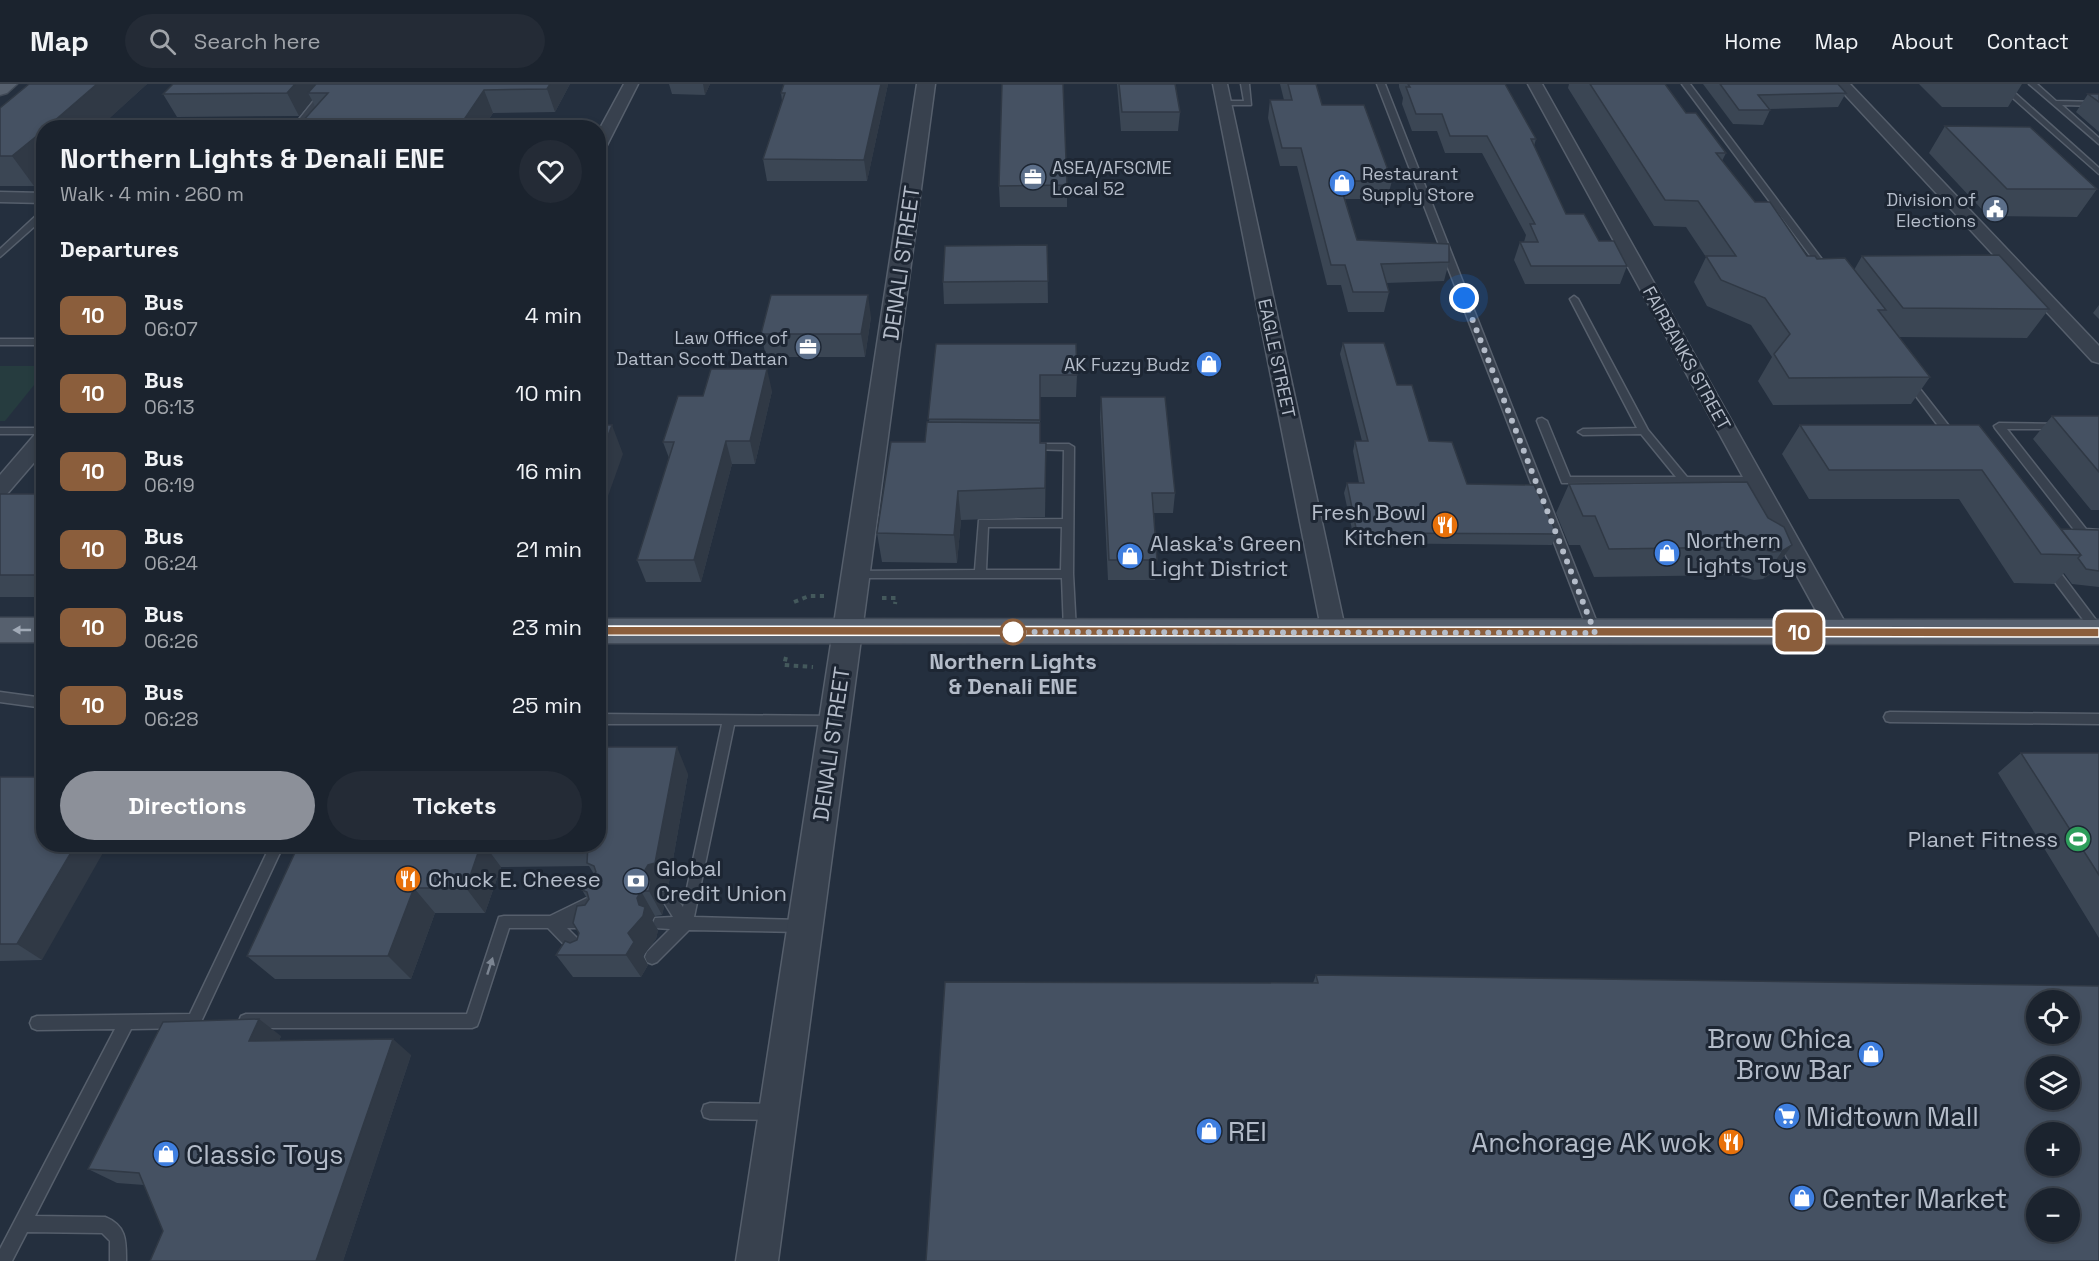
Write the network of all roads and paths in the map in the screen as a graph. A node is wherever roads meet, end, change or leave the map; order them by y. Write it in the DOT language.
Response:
graph roads {
  1 [pos="7,84"];
  2 [pos="335,84"];
  3 [pos="631,84"];
  4 [pos="926,84"];
  5 [pos="1220,84"];
  6 [pos="1245,84"];
  7 [pos="1381,84"];
  8 [pos="1535,84"];
  9 [pos="1686,84"];
  10 [pos="1842,84"];
  11 [pos="2001,84"];
  12 [pos="2033,84"];
  13 [pos="0,89"];
  14 [pos="1224,103"];
  15 [pos="2055,104"];
  16 [pos="2082,104"];
  17 [pos="2099,104"];
  18 [pos="2092,112"];
  19 [pos="306,120"];
  20 [pos="606,132"];
  21 [pos="2099,142"];
  22 [pos="2099,172"];
  23 [pos="0,197"];
  24 [pos="36,198"];
  25 [pos="36,220"];
  26 [pos="28,228"];
  27 [pos="36,228"];
  28 [pos="0,254"];
  29 [pos="1837,285"];
  30 [pos="1575,299"];
  31 [pos="0,342"];
  32 [pos="36,342"];
  33 [pos="2099,357"];
  34 [pos="1900,369"];
  35 [pos="1542,421"];
  36 [pos="2066,426"];
  37 [pos="0,431"];
  38 [pos="36,431"];
  39 [pos="1644,431"];
  40 [pos="1583,432"];
  41 [pos="1957,445"];
  42 [pos="36,446"];
  43 [pos="1022,447"];
  44 [pos="1684,480"];
  45 [pos="1755,480"];
  46 [pos="0,489"];
  47 [pos="1068,523"];
  48 [pos="2099,534"];
  49 [pos="2042,558"];
  50 [pos="1067,574"];
  51 [pos="856,575"];
  52 [pos="980,575"];
  53 [pos="0,630"];
  54 [pos="36,630"];
  55 [pos="848,631"];
  56 [pos="1070,632"];
  57 [pos="1839,632"];
  58 [pos="2099,632"];
  59 [pos="1334,633"];
  60 [pos="1595,633"];
  61 [pos="606,636"];
  62 [pos="0,697"];
  63 [pos="36,702"];
  64 [pos="1890,717"];
  65 [pos="606,719"];
  66 [pos="2099,719"];
  67 [pos="729,720"];
  68 [pos="835,720"];
  69 [pos="274,852"];
  70 [pos="602,896"];
  71 [pos="666,896"];
  72 [pos="551,922"];
  73 [pos="595,922"];
  74 [pos="660,923"];
  75 [pos="686,923"];
  76 [pos="805,926"];
  77 [pos="586,957"];
  78 [pos="652,957"];
  79 [pos="127,1022"];
  80 [pos="229,1022"];
  81 [pos="37,1023"];
  82 [pos="710,1111"];
  83 [pos="778,1112"];
  84 [pos="22,1224"];
  85 [pos="3,1261"];
  86 [pos="118,1261"];
  87 [pos="757,1261"];
  1 -- 13 [label="main road"];
  2 -- 19 [label="street"];
  3 -- 20 [label="street"];
  4 -- 51 [label="street, DENALI STREET"];
  5 -- 14 [label="street, EAGLE STREET"];
  6 -- 14 [label="lane"];
  7 -- 60 [label="lane"];
  8 -- 45 [label="street, FAIRBANKS STREET"];
  9 -- 29 [label="lane"];
  10 -- 33 [label="street"];
  11 -- 22 [label="lane"];
  12 -- 15 [label="lane"];
  14 -- 59 [label="street, EAGLE STREET"];
  15 -- 16 [label="lane"];
  15 -- 21 [label="lane"];
  16 -- 17 [label="lane"];
  16 -- 18 [label="lane"];
  23 -- 24 [label="street"];
  25 -- 26 [label="lane"];
  26 -- 27 [label="lane"];
  26 -- 28 [label="lane"];
  30 -- 39 [label="lane"];
  31 -- 32 [label="lane"];
  34 -- 41 [label="lane"];
  35 -- 44 [label="lane"];
  36 -- 48 [label="lane"];
  37 -- 38 [label="lane"];
  39 -- 40 [label="lane"];
  39 -- 44 [label="lane"];
  42 -- 46 [label="street"];
  43 -- 47 [label="lane"];
  44 -- 45 [label="lane"];
  45 -- 57 [label="street, FAIRBANKS STREET"];
  47 -- 50 [label="lane"];
  47 -- 52 [label="lane"];
  49 -- 58 [label="lane"];
  50 -- 52 [label="lane"];
  50 -- 56 [label="lane"];
  51 -- 52 [label="lane"];
  51 -- 55 [label="street, DENALI STREET"];
  54 -- 53 [label="main road, one-way"];
  55 -- 56 [label="main road"];
  55 -- 61 [label="main road"];
  55 -- 68 [label="street, DENALI STREET"];
  56 -- 59 [label="main road"];
  57 -- 58 [label="main road"];
  57 -- 60 [label="main road"];
  59 -- 60 [label="main road"];
  62 -- 63 [label="lane"];
  64 -- 66 [label="lane"];
  65 -- 67 [label="lane"];
  67 -- 68 [label="lane"];
  67 -- 75 [label="lane"];
  68 -- 76 [label="street, DENALI STREET"];
  69 -- 79 [label="lane"];
  70 -- 72 [label="lane"];
  71 -- 75 [label="lane"];
  72 -- 73 [label="lane"];
  72 -- 77 [label="lane"];
  80 -- 72 [label="lane, one-way"];
  74 -- 75 [label="lane"];
  75 -- 76 [label="lane"];
  75 -- 78 [label="lane"];
  76 -- 83 [label="street, DENALI STREET"];
  79 -- 81 [label="lane"];
  79 -- 84 [label="lane"];
  82 -- 83 [label="lane"];
  83 -- 87 [label="street, DENALI STREET"];
  84 -- 85 [label="lane"];
  84 -- 86 [label="lane"];
}
